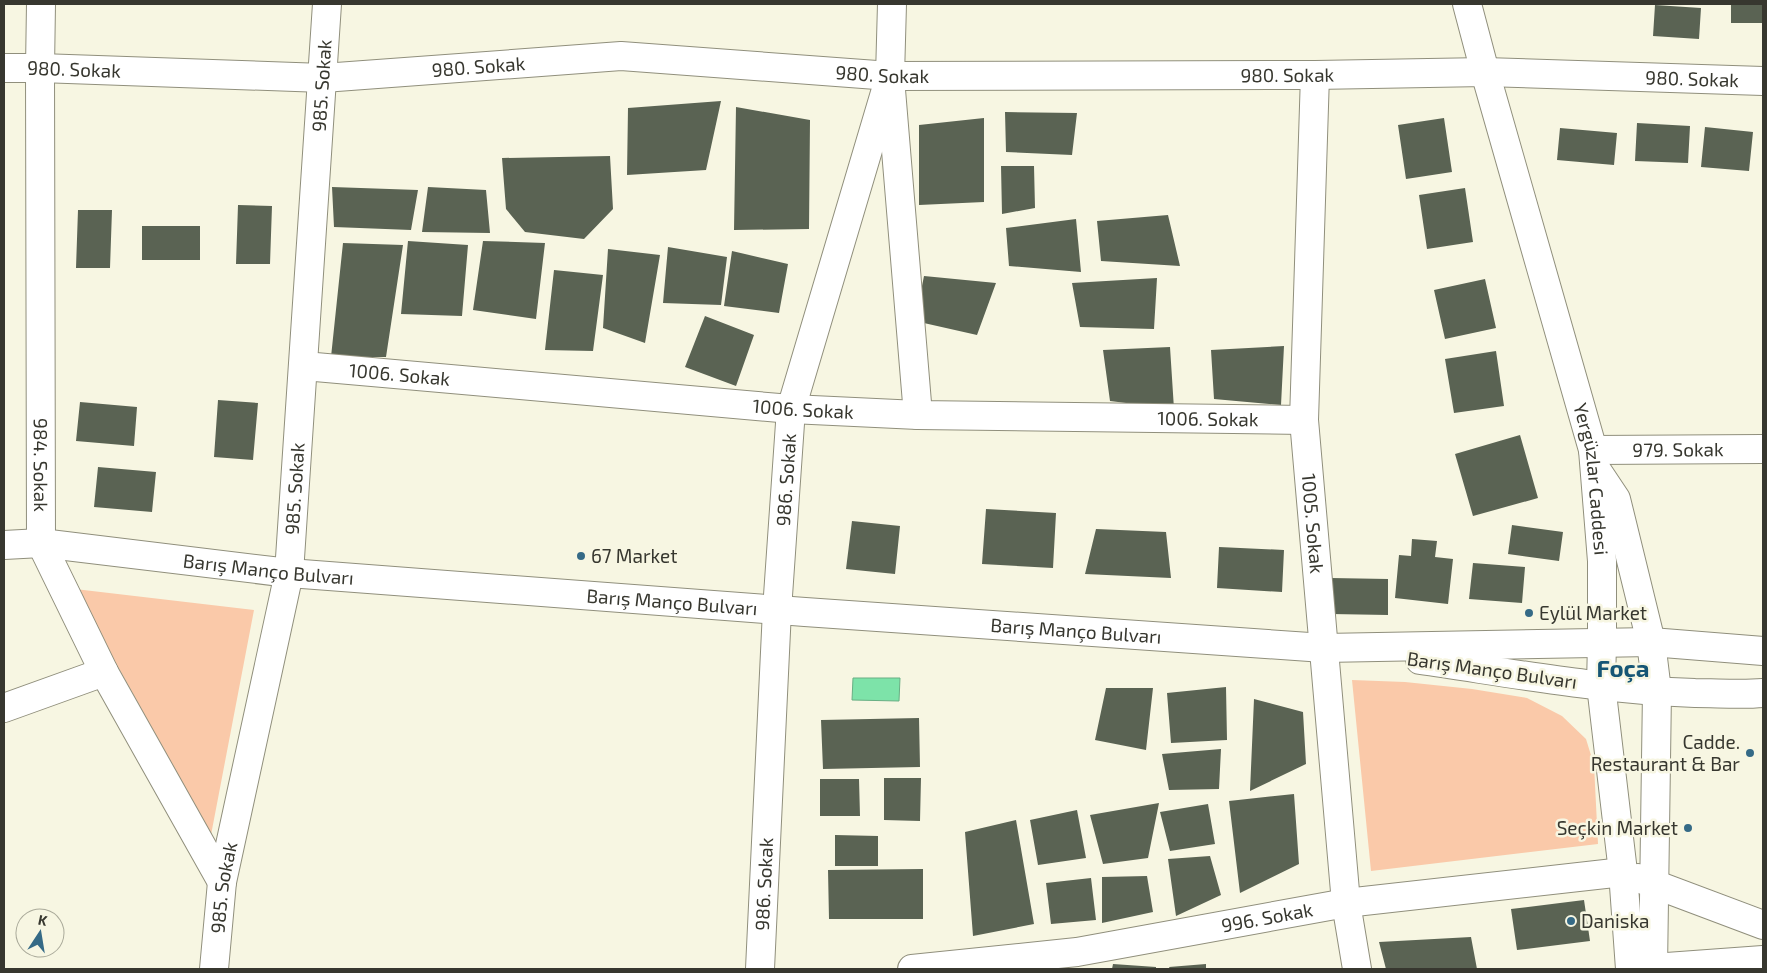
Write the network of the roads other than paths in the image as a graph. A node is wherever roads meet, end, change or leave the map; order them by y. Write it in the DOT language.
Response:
graph roads {
  1 [pos="41,4"];
  2 [pos="327,4"];
  3 [pos="892,4"];
  4 [pos="1467,4"];
  5 [pos="4,68"];
  6 [pos="40,68"];
  7 [pos="1485,72"];
  8 [pos="1315,75"];
  9 [pos="890,76"];
  10 [pos="323,78"];
  11 [pos="1763,81"];
  12 [pos="304,366"];
  13 [pos="791,409"];
  14 [pos="918,415"];
  15 [pos="1304,420"];
  16 [pos="1763,450"];
  17 [pos="1594,458"];
  18 [pos="41,543"];
  19 [pos="4,545"];
  20 [pos="289,572"];
  21 [pos="777,610"];
  22 [pos="1602,642"];
  23 [pos="1651,642"];
  24 [pos="1333,648"];
  25 [pos="1763,651"];
  26 [pos="104,672"];
  27 [pos="1601,685"];
  28 [pos="1657,691"];
  29 [pos="1763,693"];
  30 [pos="4,708"];
  31 [pos="1623,872"];
  32 [pos="222,882"];
  33 [pos="1655,884"];
  34 [pos="1346,903"];
  35 [pos="1763,925"];
  36 [pos="1078,960"];
  37 [pos="1763,960"];
  38 [pos="214,969"];
  39 [pos="760,969"];
  40 [pos="912,969"];
  41 [pos="1357,969"];
  42 [pos="1641,969"];
  1 -- 6 [label="street, 984. Sokak"];
  2 -- 10 [label="street, 985. Sokak"];
  3 -- 9 [label="street, 986. Sokak"];
  4 -- 7 [label="street, Yergüzlar Caddesi"];
  5 -- 6 [label="street, 980. Sokak"];
  6 -- 10 [label="street, 980. Sokak"];
  6 -- 18 [label="street, 984. Sokak"];
  7 -- 8 [label="street, 980. Sokak"];
  7 -- 11 [label="street, 980. Sokak"];
  7 -- 17 [label="street, Yergüzlar Caddesi"];
  8 -- 9 [label="street, 980. Sokak"];
  8 -- 15 [label="street, 1005. Sokak"];
  9 -- 10 [label="street, 980. Sokak"];
  9 -- 13 [label="street, 986. Sokak"];
  9 -- 14 [label="street"];
  10 -- 12 [label="street, 985. Sokak"];
  12 -- 13 [label="street, 1006. Sokak"];
  12 -- 20 [label="street, 985. Sokak"];
  13 -- 14 [label="street, 1006. Sokak"];
  13 -- 21 [label="street, 986. Sokak"];
  14 -- 15 [label="street, 1006. Sokak"];
  15 -- 24 [label="street, 1005. Sokak"];
  16 -- 17 [label="street, 979. Sokak"];
  17 -- 22 [label="street, Yergüzlar Caddesi"];
  17 -- 23 [label="street"];
  18 -- 19 [label="street, Barış Manço Bulvarı"];
  18 -- 20 [label="street, Barış Manço Bulvarı"];
  18 -- 26 [label="street, 984. Sokak"];
  20 -- 21 [label="street, Barış Manço Bulvarı"];
  20 -- 32 [label="street, 985. Sokak"];
  21 -- 24 [label="street, Barış Manço Bulvarı"];
  21 -- 39 [label="street, 986. Sokak"];
  22 -- 23 [label="street, Barış Manço Bulvarı"];
  22 -- 24 [label="street, Barış Manço Bulvarı"];
  22 -- 27 [label="street, Yergüzlar Caddesi"];
  23 -- 25 [label="street, Barış Manço Bulvarı"];
  23 -- 28 [label="street"];
  24 -- 27 [label="street, Barış Manço Bulvarı"];
  24 -- 34 [label="street, 1005. Sokak"];
  26 -- 30 [label="street"];
  26 -- 32 [label="street, 984. Sokak"];
  27 -- 28 [label="street, Barış Manço Bulvarı"];
  27 -- 31 [label="street, Yergüzlar Caddesi"];
  28 -- 29 [label="street, Barış Manço Bulvarı"];
  28 -- 33 [label="street"];
  31 -- 33 [label="street"];
  31 -- 34 [label="street, 996. Sokak"];
  31 -- 42 [label="street, Yergüzlar Caddesi"];
  32 -- 38 [label="street, 985. Sokak"];
  33 -- 35 [label="street"];
  33 -- 42 [label="street"];
  34 -- 36 [label="street, 996. Sokak"];
  34 -- 41 [label="street, 1005. Sokak"];
  36 -- 40 [label="street, 996. Sokak"];
  37 -- 42 [label="street"];
}
